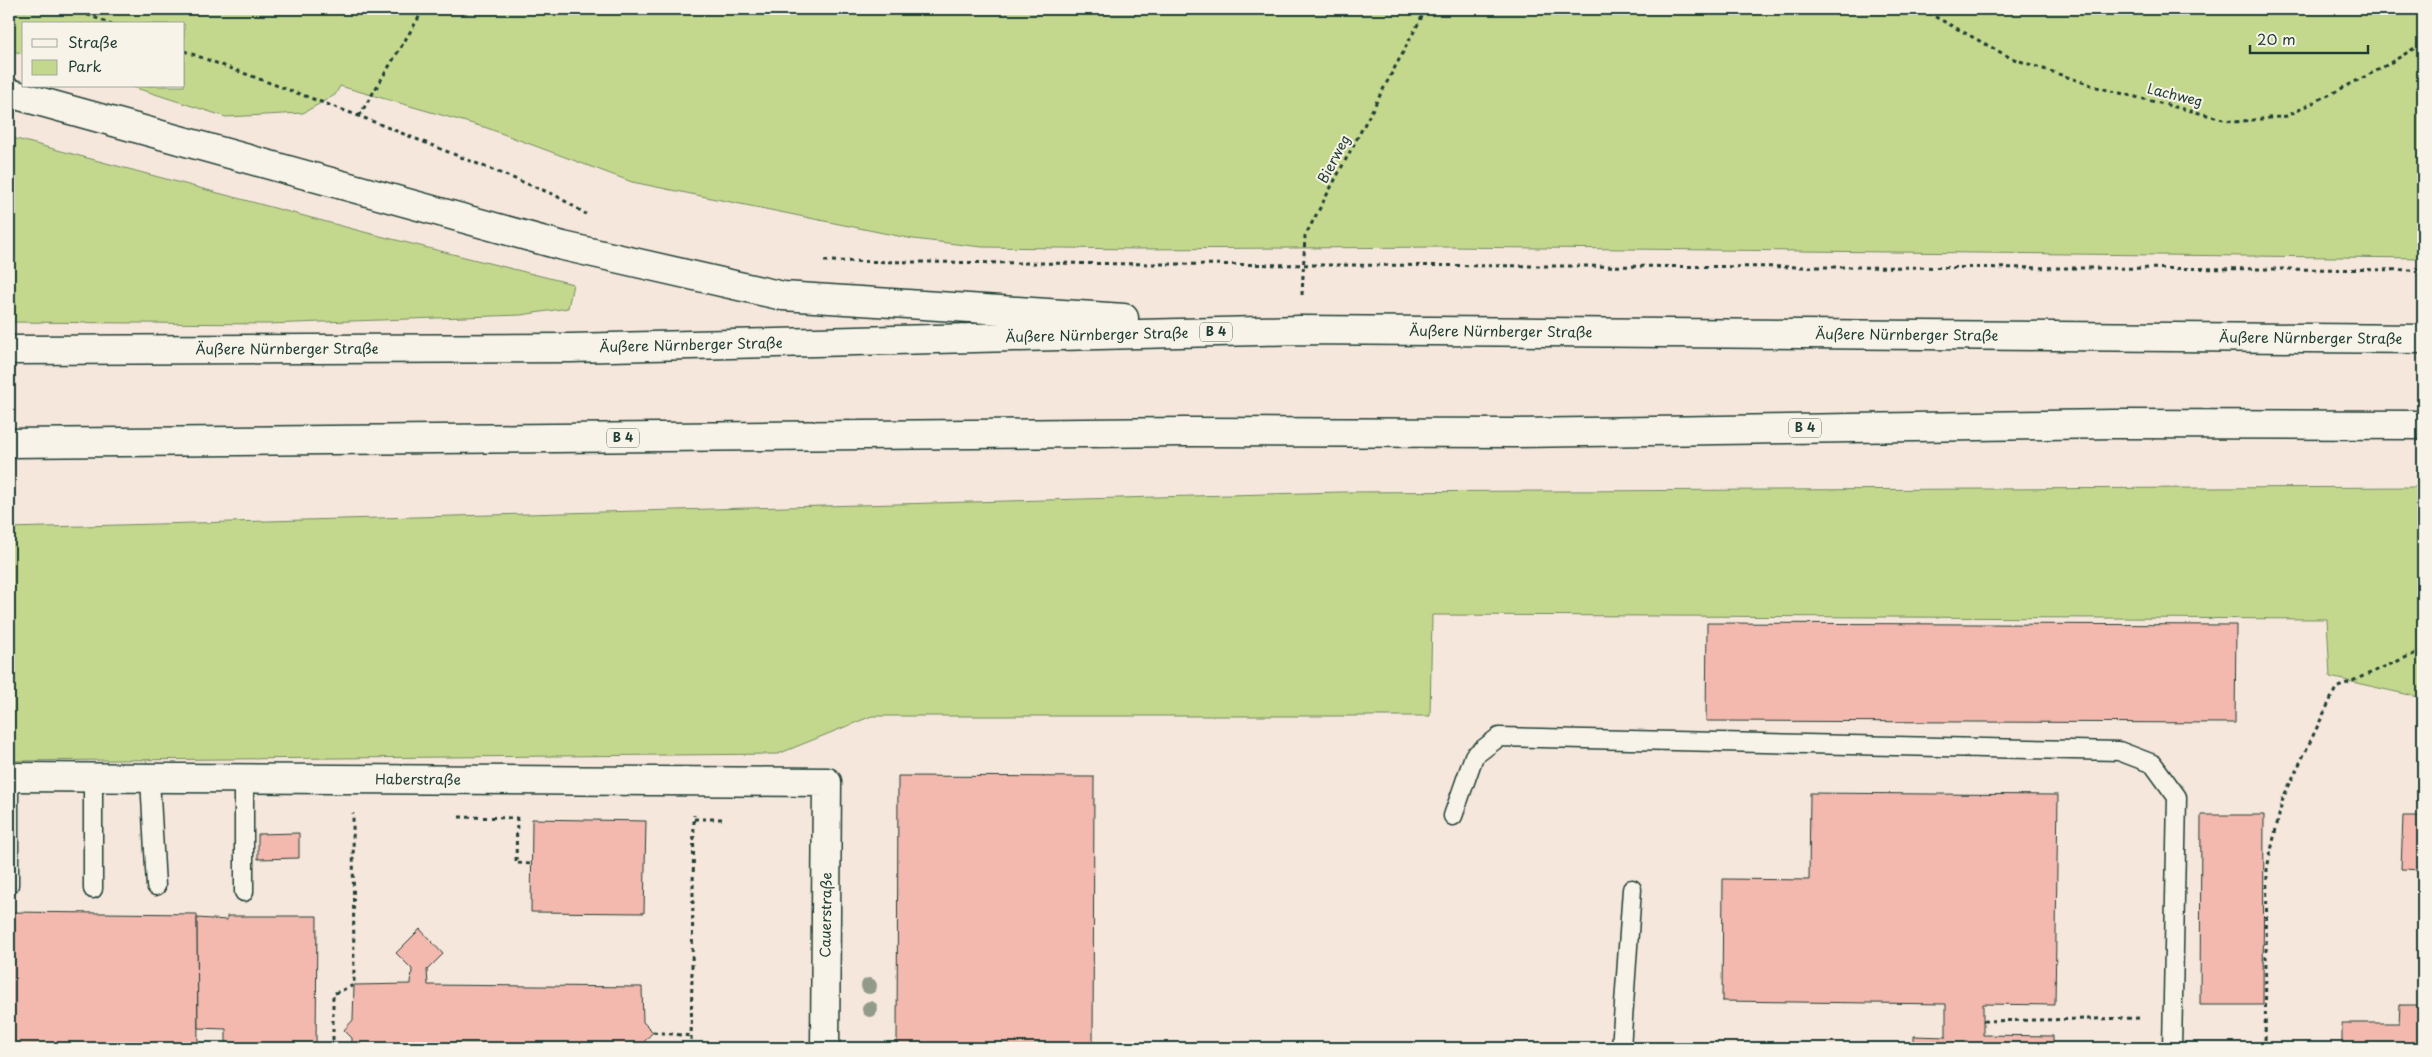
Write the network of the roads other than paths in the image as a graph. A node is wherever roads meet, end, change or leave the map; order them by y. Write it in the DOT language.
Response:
graph roads {
  1 [pos="9,93"];
  2 [pos="1300,330"];
  3 [pos="2423,339"];
  4 [pos="9,350"];
  5 [pos="2423,425"];
  6 [pos="59,443"];
  7 [pos="9,444"];
  8 [pos="9,456"];
  9 [pos="9,777"];
  10 [pos="93,778"];
  11 [pos="244,778"];
  12 [pos="150,779"];
  13 [pos="827,782"];
  14 [pos="1453,816"];
  15 [pos="9,885"];
  16 [pos="156,886"];
  17 [pos="93,889"];
  18 [pos="1632,889"];
  19 [pos="244,892"];
  20 [pos="825,1048"];
  21 [pos="1621,1048"];
  22 [pos="2172,1048"];
  1 -- 2 [label="main road"];
  2 -- 3 [label="main road, Äußere Nürnberger Straße / B 4"];
  2 -- 4 [label="main road, Äußere Nürnberger Straße / B 4"];
  5 -- 6 [label="main road, B 4"];
  6 -- 7 [label="main road, B 4"];
  6 -- 8 [label="main road"];
  9 -- 10 [label="main road, Haberstraße"];
  9 -- 15 [label="lane"];
  10 -- 12 [label="main road, Haberstraße"];
  10 -- 17 [label="lane"];
  11 -- 12 [label="main road, Haberstraße"];
  11 -- 13 [label="main road, Haberstraße"];
  11 -- 19 [label="lane"];
  12 -- 16 [label="lane"];
  13 -- 20 [label="main road, Cauerstraße"];
  14 -- 22 [label="lane"];
  18 -- 21 [label="lane"];
}
